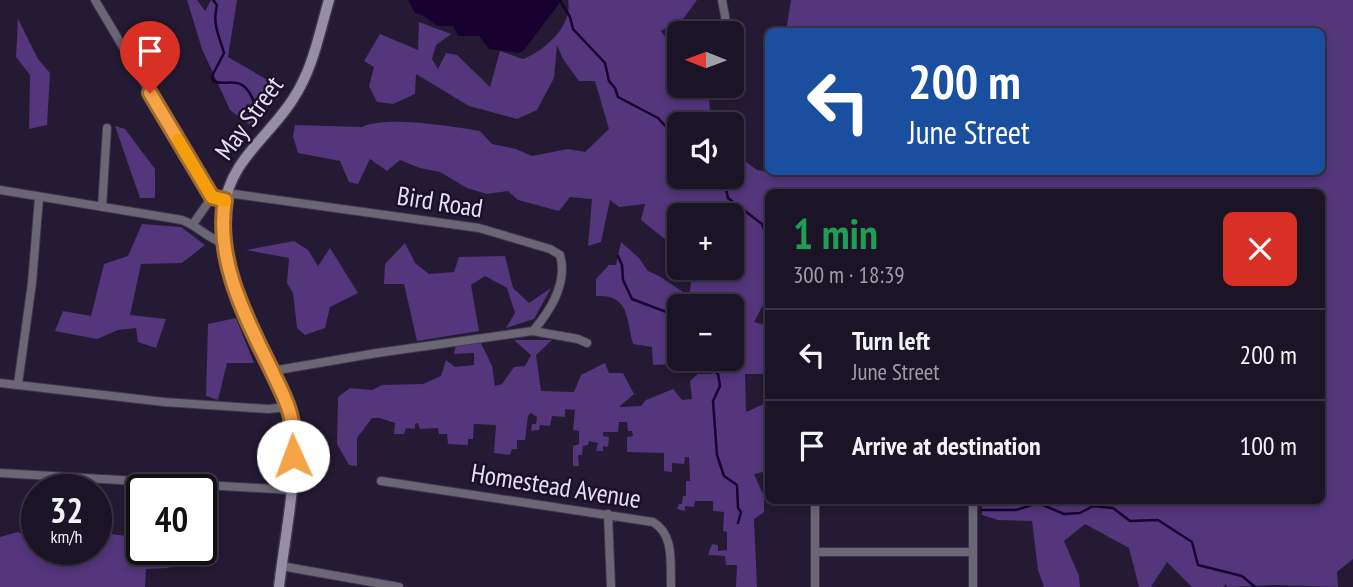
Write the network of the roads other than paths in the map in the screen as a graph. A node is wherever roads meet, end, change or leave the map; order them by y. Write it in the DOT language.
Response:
graph roads {
  1 [pos="95,0"];
  2 [pos="329,0"];
  3 [pos="722,0"];
  4 [pos="726,21"];
  5 [pos="107,128"];
  6 [pos="0,190"];
  7 [pos="226,196"];
  8 [pos="212,197"];
  9 [pos="39,198"];
  10 [pos="102,207"];
  11 [pos="193,224"];
  12 [pos="224,243"];
  13 [pos="533,331"];
  14 [pos="587,343"];
  15 [pos="272,371"];
  16 [pos="0,383"];
  17 [pos="18,384"];
  18 [pos="288,407"];
  19 [pos="0,473"];
  20 [pos="381,481"];
  21 [pos="290,490"];
  22 [pos="815,504"];
  23 [pos="973,504"];
  24 [pos="608,514"];
  25 [pos="816,552"];
  26 [pos="973,552"];
  27 [pos="281,566"];
  28 [pos="279,587"];
  29 [pos="399,587"];
  30 [pos="611,587"];
  31 [pos="671,587"];
  32 [pos="815,587"];
  33 [pos="973,587"];
  1 -- 8 [label="street"];
  2 -- 7 [label="street, May Street"];
  3 -- 4 [label="street"];
  5 -- 10 [label="street"];
  6 -- 9 [label="street"];
  7 -- 8 [label="street, Bird Road"];
  7 -- 12 [label="street, May Street"];
  7 -- 13 [label="street, Bird Road"];
  8 -- 11 [label="street"];
  9 -- 10 [label="street"];
  9 -- 17 [label="street"];
  10 -- 11 [label="street"];
  11 -- 12 [label="street"];
  12 -- 15 [label="street, May Street"];
  13 -- 14 [label="street"];
  13 -- 15 [label="street"];
  15 -- 18 [label="street, May Street"];
  16 -- 17 [label="street"];
  17 -- 18 [label="street"];
  18 -- 21 [label="street, May Street"];
  19 -- 21 [label="street"];
  20 -- 24 [label="street, Homestead Avenue"];
  21 -- 27 [label="street, May Street"];
  22 -- 25 [label="street"];
  23 -- 26 [label="street"];
  24 -- 30 [label="street"];
  24 -- 31 [label="street, Homestead Avenue"];
  25 -- 26 [label="street"];
  25 -- 32 [label="street"];
  26 -- 33 [label="street"];
  27 -- 28 [label="street, May Street"];
  27 -- 29 [label="street"];
}
